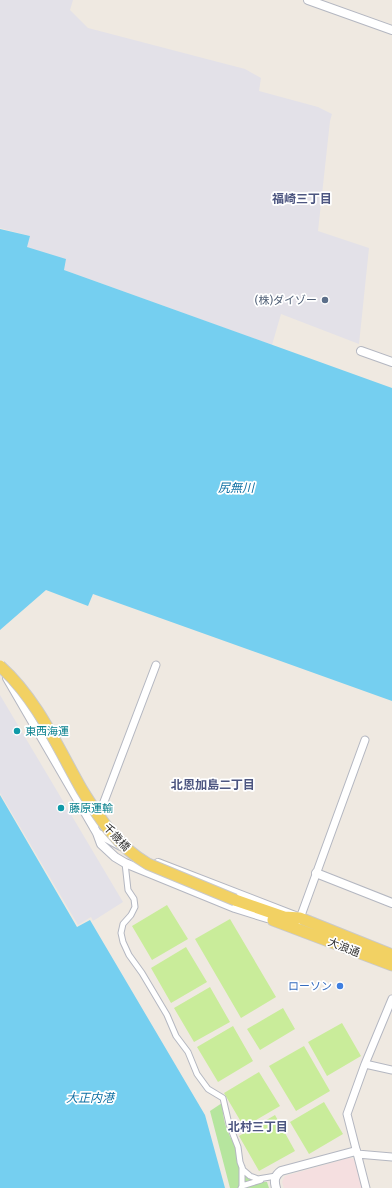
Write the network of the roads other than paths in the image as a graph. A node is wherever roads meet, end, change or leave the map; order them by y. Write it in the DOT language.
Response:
graph roads {
  1 [pos="308,0"];
  2 [pos="323,3"];
  3 [pos="392,30"];
  4 [pos="361,351"];
  5 [pos="392,362"];
  6 [pos="0,665"];
  7 [pos="156,665"];
  8 [pos="365,740"];
  9 [pos="95,830"];
  10 [pos="136,854"];
  11 [pos="125,863"];
  12 [pos="316,873"];
  13 [pos="392,903"];
  14 [pos="252,906"];
  15 [pos="267,918"];
  16 [pos="298,923"];
  17 [pos="392,955"];
  18 [pos="392,965"];
  19 [pos="392,999"];
  20 [pos="365,1064"];
  21 [pos="392,1070"];
  22 [pos="356,1153"];
  23 [pos="392,1157"];
  24 [pos="242,1166"];
  25 [pos="276,1176"];
  26 [pos="262,1179"];
  27 [pos="242,1187"];
  28 [pos="276,1188"];
  29 [pos="366,1188"];
  1 -- 2 [label="street"];
  2 -- 3 [label="street"];
  4 -- 5 [label="street"];
  6 -- 9 [label="street"];
  6 -- 14 [label="main road, 千歳橋, bridge"];
  7 -- 9 [label="street"];
  8 -- 12 [label="street"];
  9 -- 10 [label="street"];
  9 -- 11 [label="street"];
  10 -- 11 [label="street"];
  10 -- 16 [label="street"];
  11 -- 15 [label="street"];
  11 -- 24 [label="street"];
  12 -- 13 [label="street"];
  12 -- 16 [label="street"];
  14 -- 15 [label="main road"];
  14 -- 16 [label="main road, 千歳橋"];
  15 -- 16 [label="main road"];
  16 -- 17 [label="main road, 大浪通"];
  16 -- 18 [label="main road, 大浪通"];
  19 -- 20 [label="street"];
  20 -- 21 [label="street"];
  20 -- 22 [label="street"];
  22 -- 23 [label="street"];
  22 -- 25 [label="street"];
  22 -- 29 [label="street"];
  24 -- 26 [label="street"];
  24 -- 27 [label="street"];
  25 -- 26 [label="street"];
  25 -- 28 [label="street"];
  26 -- 27 [label="street"];
}
